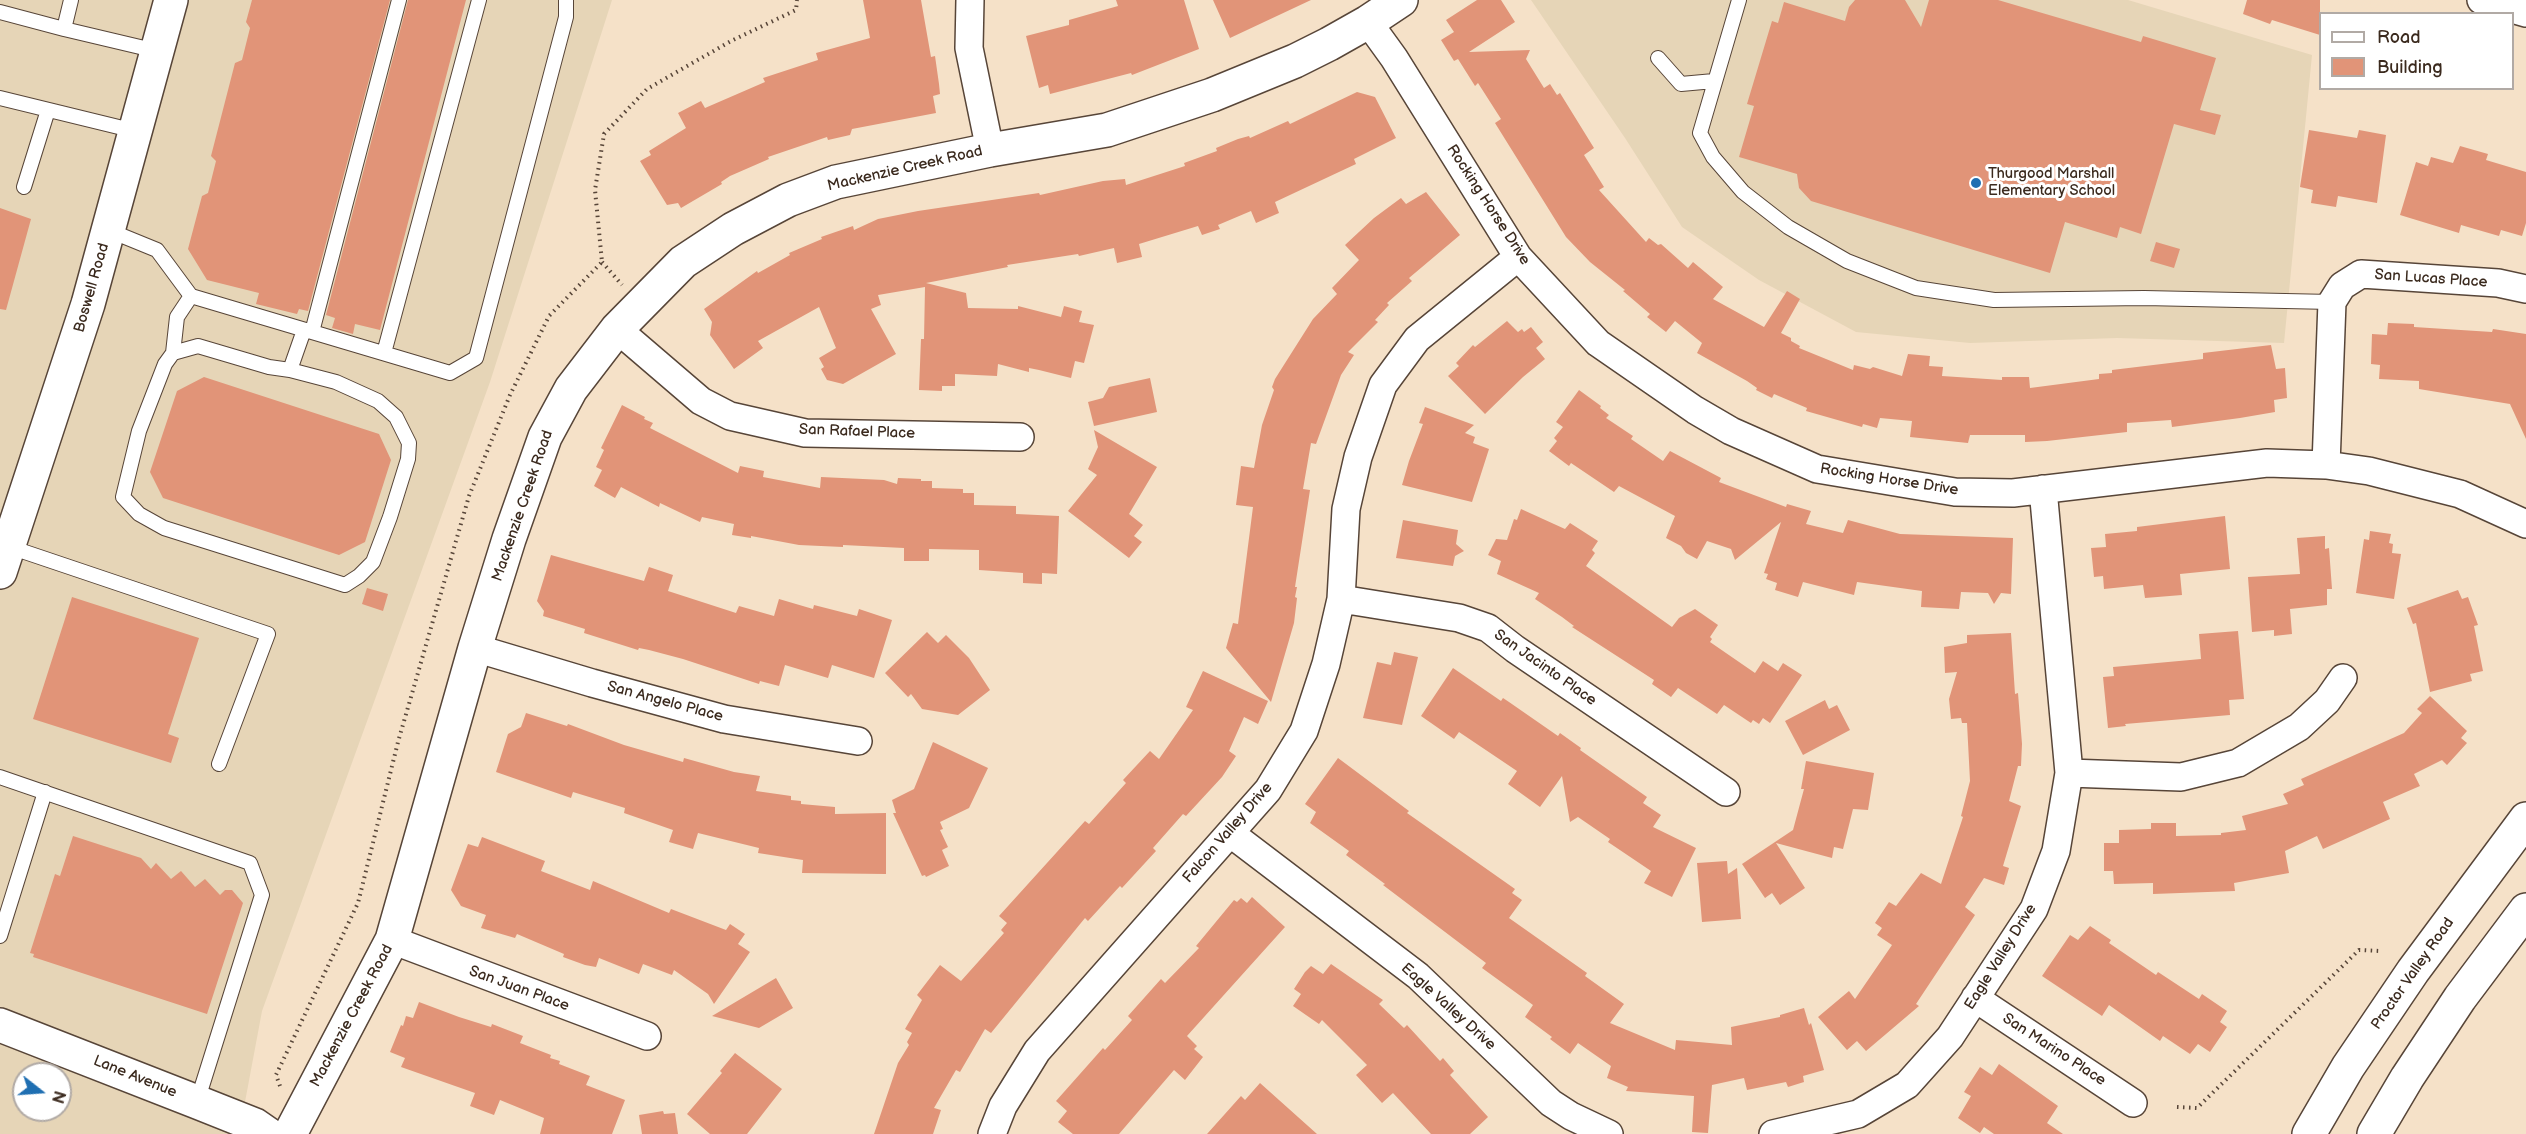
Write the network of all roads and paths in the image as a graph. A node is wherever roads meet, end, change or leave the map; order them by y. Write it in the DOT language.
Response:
graph roads {
  1 [pos="71,0"];
  2 [pos="171,0"];
  3 [pos="399,0"];
  4 [pos="479,0"];
  5 [pos="566,0"];
  6 [pos="970,0"];
  7 [pos="1401,0"];
  8 [pos="1739,0"];
  9 [pos="2481,0"];
  10 [pos="0,12"];
  11 [pos="2526,12"];
  12 [pos="1368,22"];
  13 [pos="64,29"];
  14 [pos="157,51"];
  15 [pos="1658,58"];
  16 [pos="1714,81"];
  17 [pos="0,98"];
  18 [pos="48,110"];
  19 [pos="135,131"];
  20 [pos="990,150"];
  21 [pos="24,187"];
  22 [pos="108,230"];
  23 [pos="1518,257"];
  24 [pos="602,262"];
  25 [pos="622,285"];
  26 [pos="2526,289"];
  27 [pos="191,296"];
  28 [pos="2332,302"];
  29 [pos="617,329"];
  30 [pos="308,331"];
  31 [pos="173,353"];
  32 [pos="384,353"];
  33 [pos="290,370"];
  34 [pos="1020,437"];
  35 [pos="2326,465"];
  36 [pos="2043,489"];
  37 [pos="2526,524"];
  38 [pos="3,554"];
  39 [pos="1341,599"];
  40 [pos="475,648"];
  41 [pos="2343,678"];
  42 [pos="858,741"];
  43 [pos="219,764"];
  44 [pos="2069,772"];
  45 [pos="0,777"];
  46 [pos="45,792"];
  47 [pos="1726,792"];
  48 [pos="2526,819"];
  49 [pos="1230,833"];
  50 [pos="2526,910"];
  51 [pos="0,936"];
  52 [pos="392,940"];
  53 [pos="2380,951"];
  54 [pos="1975,998"];
  55 [pos="0,1025"];
  56 [pos="647,1036"];
  57 [pos="197,1102"];
  58 [pos="2133,1102"];
  59 [pos="2177,1107"];
  60 [pos="268,1134"];
  61 [pos="290,1134"];
  62 [pos="992,1134"];
  63 [pos="1609,1134"];
  64 [pos="1773,1134"];
  65 [pos="2309,1134"];
  66 [pos="2374,1134"];
  1 -- 13 [label="lane"];
  2 -- 14 [label="street, Boswell Road"];
  3 -- 30 [label="lane"];
  4 -- 32 [label="lane"];
  5 -- 32 [label="lane"];
  6 -- 20 [label="street"];
  7 -- 12 [label="street, Mackenzie Creek Road"];
  8 -- 16 [label="lane"];
  9 -- 11 [label="street"];
  10 -- 13 [label="lane"];
  12 -- 20 [label="street, Mackenzie Creek Road"];
  12 -- 23 [label="street, Rocking Horse Drive"];
  13 -- 14 [label="lane"];
  14 -- 19 [label="street, Boswell Road"];
  15 -- 16 [label="lane"];
  16 -- 28 [label="lane"];
  17 -- 18 [label="lane"];
  18 -- 19 [label="lane"];
  18 -- 21 [label="lane"];
  19 -- 22 [label="street, Boswell Road"];
  20 -- 29 [label="street, Mackenzie Creek Road"];
  22 -- 27 [label="lane"];
  22 -- 38 [label="street, Boswell Road"];
  23 -- 36 [label="street, Rocking Horse Drive"];
  23 -- 39 [label="street, Falcon Valley Drive"];
  24 -- 25 [label="path"];
  26 -- 28 [label="street, San Lucas Place"];
  27 -- 30 [label="lane"];
  27 -- 31 [label="lane"];
  28 -- 35 [label="street"];
  29 -- 34 [label="street, San Rafael Place"];
  29 -- 40 [label="street, Mackenzie Creek Road"];
  30 -- 32 [label="lane"];
  30 -- 33 [label="lane"];
  31 -- 33 [label="lane"];
  31 -- 33 [label="lane"];
  35 -- 36 [label="street, Rocking Horse Drive"];
  35 -- 37 [label="street, Rocking Horse Drive"];
  36 -- 44 [label="street, Eagle Valley Drive"];
  38 -- 43 [label="lane"];
  39 -- 47 [label="street, San Jacinto Place"];
  39 -- 49 [label="street, Falcon Valley Drive"];
  40 -- 42 [label="street, San Angelo Place"];
  40 -- 52 [label="street, Mackenzie Creek Road"];
  41 -- 44 [label="street"];
  44 -- 54 [label="street, Eagle Valley Drive"];
  45 -- 46 [label="lane"];
  46 -- 51 [label="lane"];
  46 -- 57 [label="lane"];
  48 -- 65 [label="street, Proctor Valley Road"];
  49 -- 62 [label="street, Falcon Valley Drive"];
  49 -- 63 [label="street, Eagle Valley Drive"];
  50 -- 66 [label="street"];
  52 -- 56 [label="street, San Juan Place"];
  52 -- 61 [label="street, Mackenzie Creek Road"];
  53 -- 59 [label="path"];
  54 -- 58 [label="street, San Marino Place"];
  54 -- 64 [label="street, Eagle Valley Drive"];
  55 -- 57 [label="street, Lane Avenue"];
  57 -- 60 [label="street, Lane Avenue"];
}
